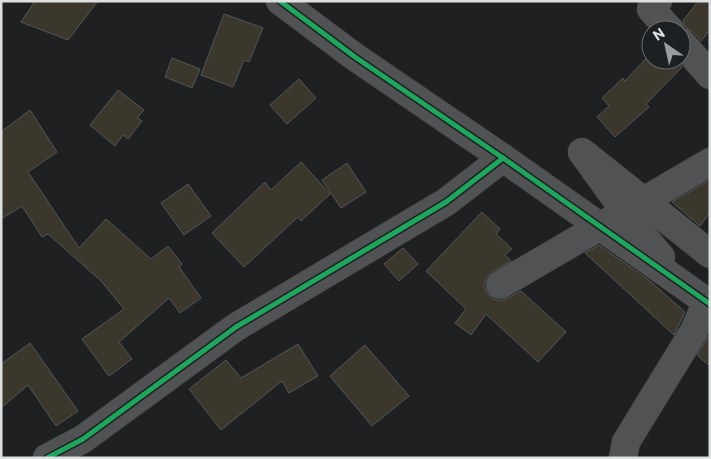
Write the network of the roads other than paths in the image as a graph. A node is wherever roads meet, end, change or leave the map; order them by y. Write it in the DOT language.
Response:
graph roads {
  1 [pos="280,1"];
  2 [pos="658,1"];
  3 [pos="661,20"];
  4 [pos="691,53"];
  5 [pos="710,75"];
  6 [pos="503,158"];
  7 [pos="710,162"];
  8 [pos="710,254"];
  9 [pos="500,285"];
  10 [pos="708,308"];
  11 [pos="47,458"];
  12 [pos="623,458"];
  1 -- 6 [label="street"];
  2 -- 3 [label="street"];
  4 -- 5 [label="street"];
  6 -- 10 [label="street"];
  6 -- 11 [label="street"];
  7 -- 9 [label="street"];
  8 -- 10 [label="street"];
  10 -- 12 [label="street"];
}
